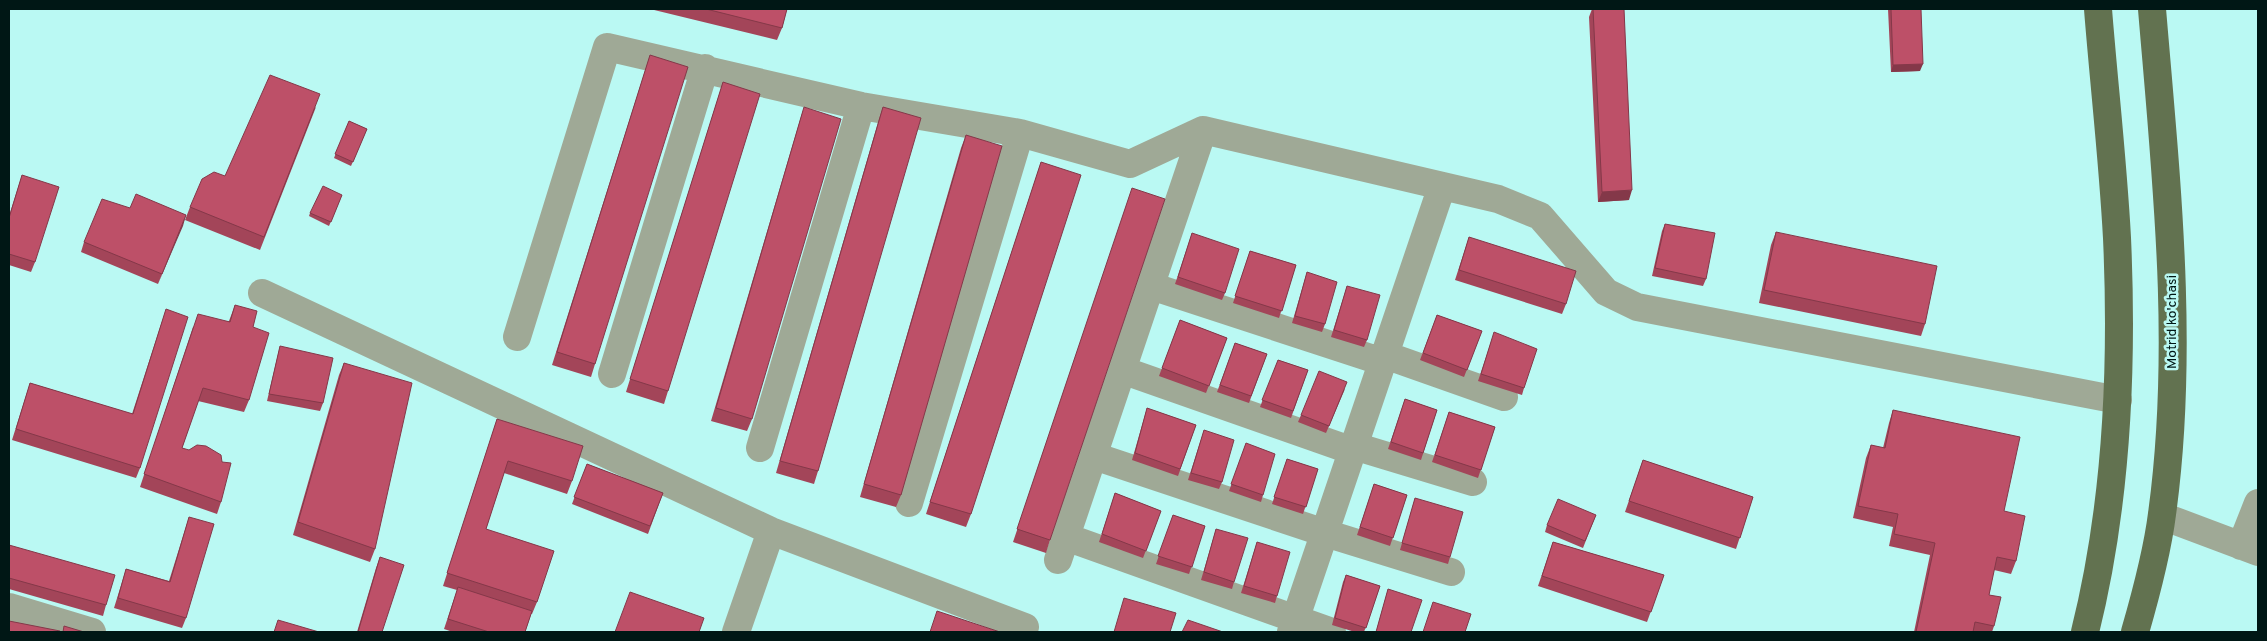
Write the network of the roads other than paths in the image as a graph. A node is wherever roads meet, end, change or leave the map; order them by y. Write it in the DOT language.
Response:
graph roads {
  1 [pos="2098,9"];
  2 [pos="2152,9"];
  3 [pos="705,68"];
  4 [pos="862,106"];
  5 [pos="1203,130"];
  6 [pos="1020,133"];
  7 [pos="1442,186"];
  8 [pos="1151,286"];
  9 [pos="262,293"];
  10 [pos="517,337"];
  11 [pos="1384,359"];
  12 [pos="1122,370"];
  13 [pos="612,374"];
  14 [pos="1504,397"];
  15 [pos="2118,400"];
  16 [pos="760,448"];
  17 [pos="1353,448"];
  18 [pos="1094,456"];
  19 [pos="1472,482"];
  20 [pos="909,503"];
  21 [pos="2258,503"];
  22 [pos="2162,516"];
  23 [pos="771,531"];
  24 [pos="1325,533"];
  25 [pos="2250,549"];
  26 [pos="1451,572"];
  27 [pos="9,607"];
  28 [pos="1294,626"];
  29 [pos="1025,627"];
  30 [pos="92,632"];
  31 [pos="736,632"];
  32 [pos="1332,632"];
  33 [pos="2085,632"];
  34 [pos="2135,632"];
  1 -- 15 [label="main road"];
  2 -- 22 [label="main road, Motrid ko'chasi"];
  3 -- 4 [label="street"];
  3 -- 10 [label="street"];
  3 -- 13 [label="street"];
  4 -- 6 [label="street"];
  4 -- 16 [label="street"];
  5 -- 6 [label="street"];
  5 -- 7 [label="street"];
  5 -- 8 [label="street"];
  6 -- 20 [label="street"];
  7 -- 11 [label="street"];
  7 -- 15 [label="street"];
  8 -- 11 [label="street"];
  8 -- 12 [label="street"];
  9 -- 23 [label="street"];
  11 -- 14 [label="street"];
  11 -- 17 [label="street"];
  12 -- 17 [label="street"];
  12 -- 18 [label="street"];
  15 -- 33 [label="main road"];
  17 -- 19 [label="street"];
  17 -- 24 [label="street"];
  18 -- 24 [label="street"];
  18 -- 28 [label="street"];
  21 -- 25 [label="street"];
  22 -- 25 [label="street"];
  22 -- 34 [label="main road, Motrid ko'chasi"];
  23 -- 29 [label="street"];
  23 -- 31 [label="street"];
  24 -- 26 [label="street"];
  24 -- 28 [label="street"];
  27 -- 30 [label="street"];
  28 -- 32 [label="street"];
}
